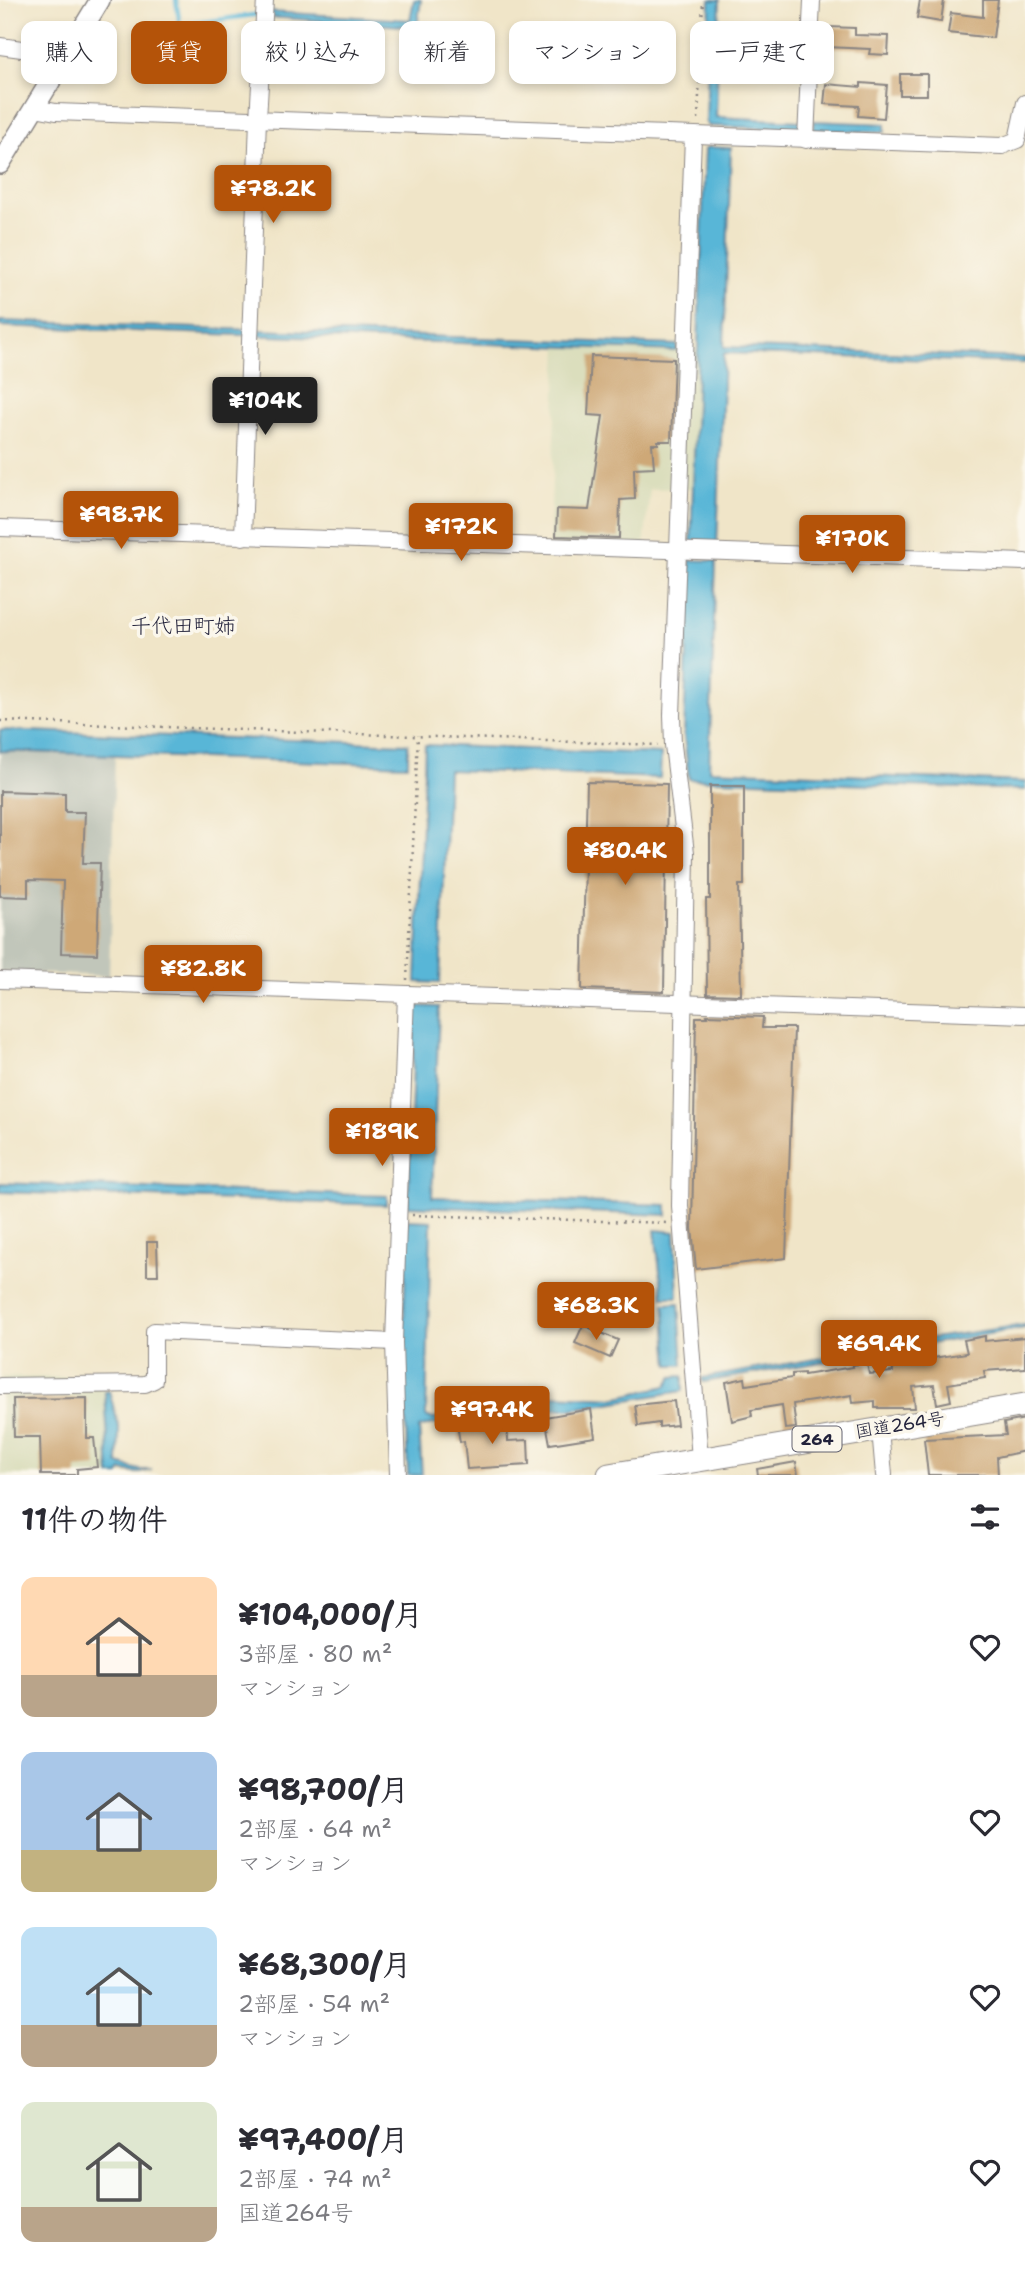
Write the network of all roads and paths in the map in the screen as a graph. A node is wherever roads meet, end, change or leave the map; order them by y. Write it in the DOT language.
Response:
graph roads {
  1 [pos="100,0"];
  2 [pos="265,0"];
  3 [pos="703,0"];
  4 [pos="812,0"];
  5 [pos="87,21"];
  6 [pos="0,46"];
  7 [pos="21,49"];
  8 [pos="49,84"];
  9 [pos="1025,103"];
  10 [pos="35,108"];
  11 [pos="258,119"];
  12 [pos="693,136"];
  13 [pos="806,141"];
  14 [pos="0,164"];
  15 [pos="0,528"];
  16 [pos="243,537"];
  17 [pos="679,552"];
  18 [pos="1025,562"];
  19 [pos="0,721"];
  20 [pos="418,735"];
  21 [pos="673,745"];
  22 [pos="0,980"];
  23 [pos="407,994"];
  24 [pos="684,1003"];
  25 [pos="1025,1015"];
  26 [pos="399,1214"];
  27 [pos="682,1223"];
  28 [pos="394,1342"];
  29 [pos="0,1386"];
  30 [pos="1025,1405"];
  31 [pos="880,1429"];
  32 [pos="700,1459"];
  33 [pos="398,1475"];
  34 [pos="609,1475"];
  35 [pos="884,1475"];
  1 -- 5 [label="main road"];
  2 -- 11 [label="street"];
  3 -- 12 [label="path"];
  4 -- 13 [label="street"];
  6 -- 7 [label="street"];
  8 -- 10 [label="main road"];
  9 -- 13 [label="street"];
  10 -- 11 [label="street"];
  10 -- 14 [label="main road"];
  11 -- 12 [label="street"];
  11 -- 16 [label="street"];
  12 -- 13 [label="street"];
  12 -- 17 [label="street"];
  15 -- 16 [label="street"];
  16 -- 17 [label="street"];
  17 -- 18 [label="street"];
  17 -- 21 [label="street"];
  19 -- 20 [label="path"];
  20 -- 21 [label="path"];
  20 -- 23 [label="path"];
  21 -- 24 [label="street"];
  22 -- 23 [label="street"];
  23 -- 24 [label="street"];
  23 -- 26 [label="street"];
  24 -- 25 [label="street"];
  24 -- 27 [label="street"];
  26 -- 27 [label="path"];
  26 -- 28 [label="street"];
  27 -- 32 [label="street"];
  28 -- 29 [label="street"];
  28 -- 33 [label="street"];
  30 -- 31 [label="highway, 国道264号 / 264"];
  31 -- 32 [label="highway, 国道264号 / 264"];
  31 -- 35 [label="street"];
  32 -- 34 [label="highway, 国道264号 / 264"];
}
